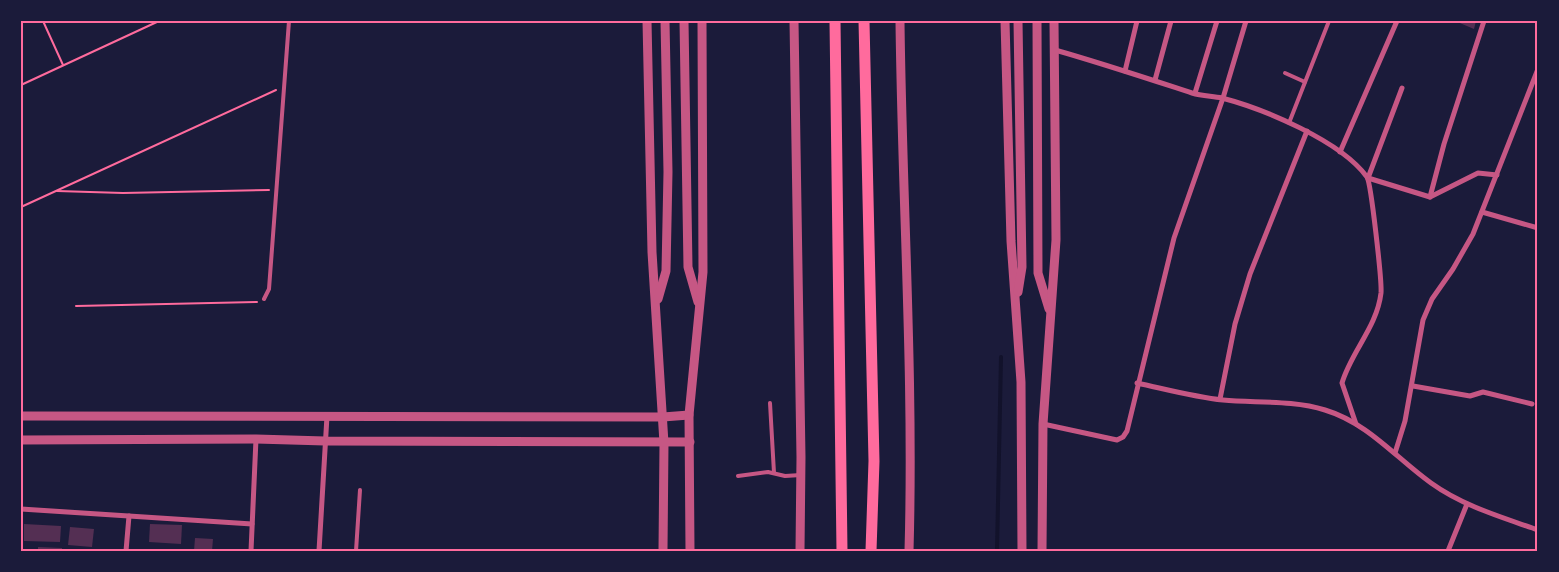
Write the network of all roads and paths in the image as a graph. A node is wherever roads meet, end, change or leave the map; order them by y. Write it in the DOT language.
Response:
graph roads {
  1 [pos="43,21"];
  2 [pos="159,21"];
  3 [pos="289,21"];
  4 [pos="647,21"];
  5 [pos="665,21"];
  6 [pos="684,21"];
  7 [pos="702,21"];
  8 [pos="794,21"];
  9 [pos="836,21"];
  10 [pos="864,21"];
  11 [pos="900,21"];
  12 [pos="1005,21"];
  13 [pos="1018,21"];
  14 [pos="1037,21"];
  15 [pos="1054,21"];
  16 [pos="1137,21"];
  17 [pos="1171,21"];
  18 [pos="1217,21"];
  19 [pos="1246,21"];
  20 [pos="1329,21"];
  21 [pos="1397,21"];
  22 [pos="1484,21"];
  23 [pos="1055,50"];
  24 [pos="63,65"];
  25 [pos="1538,69"];
  26 [pos="1126,71"];
  27 [pos="1285,73"];
  28 [pos="1156,80"];
  29 [pos="1305,82"];
  30 [pos="21,85"];
  31 [pos="284,87"];
  32 [pos="1402,88"];
  33 [pos="1195,93"];
  34 [pos="1223,98"];
  35 [pos="1289,123"];
  36 [pos="1307,131"];
  37 [pos="1340,152"];
  38 [pos="1497,175"];
  39 [pos="1368,178"];
  40 [pos="277,190"];
  41 [pos="55,191"];
  42 [pos="1430,198"];
  43 [pos="21,207"];
  44 [pos="1482,212"];
  45 [pos="1538,228"];
  46 [pos="264,299"];
  47 [pos="1016,304"];
  48 [pos="76,306"];
  49 [pos="656,307"];
  50 [pos="699,308"];
  51 [pos="1051,316"];
  52 [pos="1137,383"];
  53 [pos="1412,386"];
  54 [pos="1220,399"];
  55 [pos="770,404"];
  56 [pos="1532,404"];
  57 [pos="689,415"];
  58 [pos="21,416"];
  59 [pos="326,416"];
  60 [pos="663,416"];
  61 [pos="1043,424"];
  62 [pos="1356,424"];
  63 [pos="256,439"];
  64 [pos="21,440"];
  65 [pos="325,441"];
  66 [pos="690,442"];
  67 [pos="664,443"];
  68 [pos="1395,453"];
  69 [pos="774,472"];
  70 [pos="801,475"];
  71 [pos="738,476"];
  72 [pos="360,490"];
  73 [pos="1467,504"];
  74 [pos="21,509"];
  75 [pos="129,516"];
  76 [pos="252,524"];
  77 [pos="1538,530"];
  78 [pos="126,551"];
  79 [pos="251,551"];
  80 [pos="319,551"];
  81 [pos="356,551"];
  82 [pos="663,551"];
  83 [pos="690,551"];
  84 [pos="800,551"];
  85 [pos="842,551"];
  86 [pos="871,551"];
  87 [pos="909,551"];
  88 [pos="1022,551"];
  89 [pos="1042,551"];
  90 [pos="1448,551"];
  1 -- 24 [label="path"];
  2 -- 24 [label="path"];
  3 -- 31 [label="lane"];
  4 -- 49 [label="street"];
  5 -- 49 [label="street"];
  6 -- 50 [label="street"];
  7 -- 50 [label="street"];
  8 -- 70 [label="street"];
  9 -- 85 [label="highway"];
  10 -- 86 [label="highway"];
  11 -- 87 [label="street"];
  12 -- 47 [label="street"];
  13 -- 47 [label="street"];
  14 -- 51 [label="street"];
  15 -- 23 [label="street"];
  16 -- 26 [label="street"];
  17 -- 28 [label="street"];
  18 -- 33 [label="street"];
  19 -- 34 [label="street"];
  20 -- 29 [label="lane"];
  21 -- 37 [label="street"];
  22 -- 42 [label="street"];
  23 -- 26 [label="street"];
  23 -- 51 [label="street"];
  24 -- 30 [label="path"];
  25 -- 38 [label="street"];
  26 -- 28 [label="street"];
  27 -- 29 [label="lane"];
  28 -- 33 [label="street"];
  29 -- 35 [label="lane"];
  31 -- 40 [label="lane"];
  31 -- 41 [label="path"];
  32 -- 39 [label="street"];
  33 -- 34 [label="street"];
  34 -- 35 [label="street"];
  34 -- 52 [label="street"];
  35 -- 36 [label="street"];
  36 -- 37 [label="street"];
  36 -- 54 [label="street"];
  37 -- 39 [label="street"];
  38 -- 42 [label="street"];
  38 -- 44 [label="street"];
  39 -- 42 [label="street"];
  39 -- 62 [label="street"];
  40 -- 41 [label="path"];
  40 -- 46 [label="lane"];
  41 -- 43 [label="path"];
  44 -- 45 [label="street"];
  44 -- 53 [label="street"];
  46 -- 48 [label="path"];
  47 -- 88 [label="street"];
  49 -- 60 [label="street"];
  50 -- 57 [label="street"];
  51 -- 61 [label="street"];
  52 -- 54 [label="street"];
  52 -- 61 [label="street"];
  53 -- 56 [label="street"];
  53 -- 68 [label="street"];
  54 -- 62 [label="street"];
  55 -- 69 [label="lane"];
  57 -- 60 [label="street"];
  57 -- 66 [label="street"];
  58 -- 59 [label="street"];
  59 -- 60 [label="street"];
  59 -- 65 [label="street"];
  60 -- 67 [label="street"];
  61 -- 89 [label="street"];
  62 -- 68 [label="street"];
  63 -- 64 [label="street"];
  63 -- 65 [label="street"];
  63 -- 76 [label="street"];
  65 -- 67 [label="street"];
  65 -- 80 [label="street"];
  66 -- 67 [label="street"];
  66 -- 83 [label="street"];
  67 -- 82 [label="street"];
  68 -- 73 [label="street"];
  69 -- 70 [label="lane"];
  69 -- 71 [label="lane"];
  70 -- 84 [label="street"];
  72 -- 81 [label="lane"];
  73 -- 77 [label="street"];
  73 -- 90 [label="street"];
  74 -- 75 [label="street"];
  75 -- 76 [label="street"];
  75 -- 78 [label="street"];
  76 -- 79 [label="street"];
}
